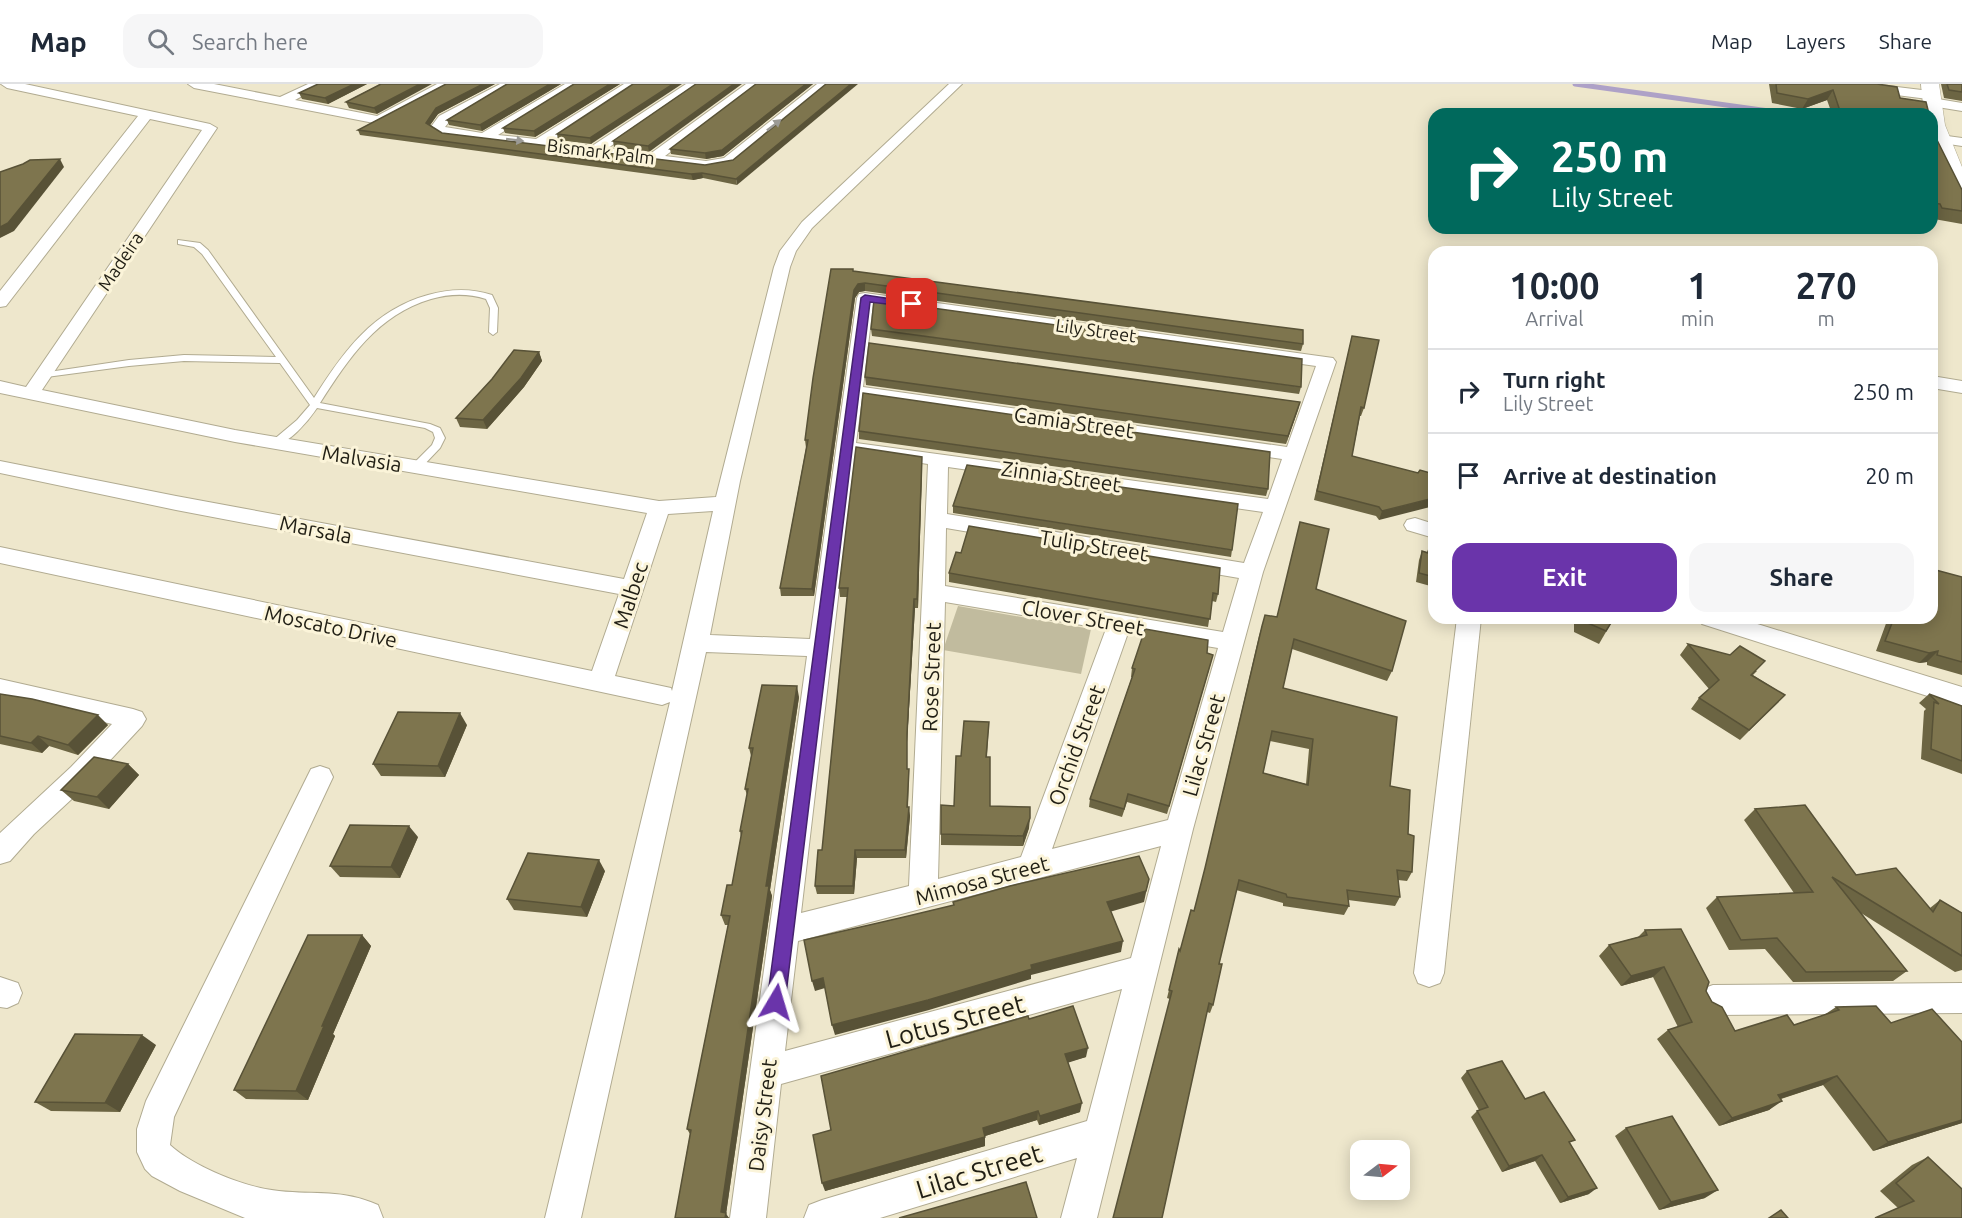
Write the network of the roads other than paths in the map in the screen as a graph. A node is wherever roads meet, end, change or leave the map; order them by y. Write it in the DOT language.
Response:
graph roads {
  1 [pos="7,84"];
  2 [pos="194,84"];
  3 [pos="250,84"];
  4 [pos="318,84"];
  5 [pos="447,84"];
  6 [pos="509,84"];
  7 [pos="574,84"];
  8 [pos="633,84"];
  9 [pos="695,84"];
  10 [pos="754,84"];
  11 [pos="825,84"];
  12 [pos="956,84"];
  13 [pos="1841,84"];
  14 [pos="232,92"];
  15 [pos="1930,94"];
  16 [pos="279,102"];
  17 [pos="346,102"];
  18 [pos="1962,107"];
  19 [pos="328,111"];
  20 [pos="147,114"];
  21 [pos="1938,130"];
  22 [pos="485,137"];
  23 [pos="1940,139"];
  24 [pos="1962,142"];
  25 [pos="540,144"];
  26 [pos="596,150"];
  27 [pos="654,157"];
  28 [pos="1962,189"];
  29 [pos="182,242"];
  30 [pos="865,298"];
  31 [pos="0,302"];
  32 [pos="493,332"];
  33 [pos="283,360"];
  34 [pos="1327,362"];
  35 [pos="42,376"];
  36 [pos="1938,383"];
  37 [pos="0,387"];
  38 [pos="1962,387"];
  39 [pos="854,391"];
  40 [pos="30,394"];
  41 [pos="315,405"];
  42 [pos="276,443"];
  43 [pos="846,446"];
  44 [pos="1294,454"];
  45 [pos="938,459"];
  46 [pos="0,466"];
  47 [pos="416,467"];
  48 [pos="726,502"];
  49 [pos="1276,507"];
  50 [pos="659,508"];
  51 [pos="936,519"];
  52 [pos="0,555"];
  53 [pos="1252,572"];
  54 [pos="632,589"];
  55 [pos="934,592"];
  56 [pos="1120,623"];
  57 [pos="1468,624"];
  58 [pos="1729,624"];
  59 [pos="1232,642"];
  60 [pos="696,643"];
  61 [pos="821,648"];
  62 [pos="601,682"];
  63 [pos="0,688"];
  64 [pos="662,695"];
  65 [pos="1962,697"];
  66 [pos="320,777"];
  67 [pos="1179,829"];
  68 [pos="0,852"];
  69 [pos="1032,867"];
  70 [pos="923,895"];
  71 [pos="785,931"];
  72 [pos="1143,969"];
  73 [pos="1429,973"];
  74 [pos="1962,998"];
  75 [pos="1713,1000"];
  76 [pos="767,1072"];
  77 [pos="1101,1134"];
  78 [pos="365,1218"];
  79 [pos="563,1218"];
  80 [pos="748,1218"];
  81 [pos="822,1218"];
  82 [pos="1079,1218"];
  1 -- 20 [label="street"];
  2 -- 14 [label="street"];
  3 -- 14 [label="street"];
  4 -- 16 [label="street"];
  5 -- 19 [label="street"];
  6 -- 22 [label="street, Bismark Palm"];
  7 -- 22 [label="street"];
  8 -- 25 [label="street"];
  9 -- 26 [label="street"];
  10 -- 27 [label="street"];
  27 -- 11 [label="street, Bismark Palm, one-way"];
  12 -- 48 [label="street"];
  13 -- 15 [label="street"];
  14 -- 16 [label="street"];
  15 -- 18 [label="street"];
  16 -- 19 [label="street"];
  17 -- 19 [label="street"];
  20 -- 31 [label="street"];
  20 -- 35 [label="street, Madeira"];
  21 -- 23 [label="street"];
  22 -- 25 [label="street, Bismark Palm, one-way"];
  23 -- 24 [label="street"];
  23 -- 28 [label="street"];
  25 -- 26 [label="street, Bismark Palm"];
  26 -- 27 [label="street, Bismark Palm"];
  29 -- 33 [label="lane"];
  30 -- 34 [label="street, Lily Street"];
  30 -- 39 [label="street, Daisy Street"];
  32 -- 41 [label="lane"];
  33 -- 35 [label="lane"];
  33 -- 41 [label="lane"];
  34 -- 44 [label="street, Lilac Street"];
  35 -- 40 [label="street, Madeira"];
  36 -- 38 [label="street"];
  37 -- 40 [label="street, Malvasia"];
  39 -- 43 [label="street, Daisy Street"];
  39 -- 44 [label="street, Camia Street"];
  40 -- 42 [label="street, Malvasia"];
  41 -- 42 [label="lane"];
  41 -- 47 [label="lane"];
  42 -- 47 [label="street, Malvasia"];
  43 -- 45 [label="street, Zinnia Street"];
  43 -- 61 [label="street, Daisy Street"];
  44 -- 49 [label="street, Lilac Street"];
  45 -- 49 [label="street, Zinnia Street"];
  45 -- 51 [label="street, Rose Street"];
  46 -- 54 [label="street, Marsala"];
  47 -- 50 [label="street, Malvasia"];
  48 -- 50 [label="street, Malvasia"];
  48 -- 60 [label="street"];
  49 -- 53 [label="street, Lilac Street"];
  50 -- 54 [label="street, Malbec"];
  51 -- 53 [label="street, Tulip Street"];
  51 -- 55 [label="street, Rose Street"];
  52 -- 62 [label="street, Moscato Drive"];
  53 -- 59 [label="street, Lilac Street"];
  54 -- 62 [label="street, Malbec"];
  55 -- 56 [label="street, Clover Street"];
  55 -- 70 [label="street, Rose Street"];
  56 -- 59 [label="street, Clover Street"];
  56 -- 69 [label="street, Orchid Street"];
  57 -- 73 [label="street"];
  58 -- 65 [label="street"];
  59 -- 67 [label="street, Lilac Street"];
  60 -- 61 [label="street"];
  60 -- 79 [label="street"];
  61 -- 71 [label="street, Daisy Street"];
  62 -- 64 [label="street, Moscato Drive"];
  63 -- 68 [label="street"];
  66 -- 78 [label="street"];
  67 -- 69 [label="street, Mimosa Street"];
  67 -- 72 [label="street, Lilac Street"];
  69 -- 70 [label="street, Mimosa Street"];
  70 -- 71 [label="street, Mimosa Street"];
  71 -- 76 [label="street, Daisy Street"];
  72 -- 76 [label="street, Lotus Street"];
  72 -- 77 [label="street, Lilac Street"];
  74 -- 75 [label="street"];
  76 -- 80 [label="street, Daisy Street"];
  77 -- 81 [label="street, Lilac Street"];
  77 -- 82 [label="street, Lilac Street"];
}
